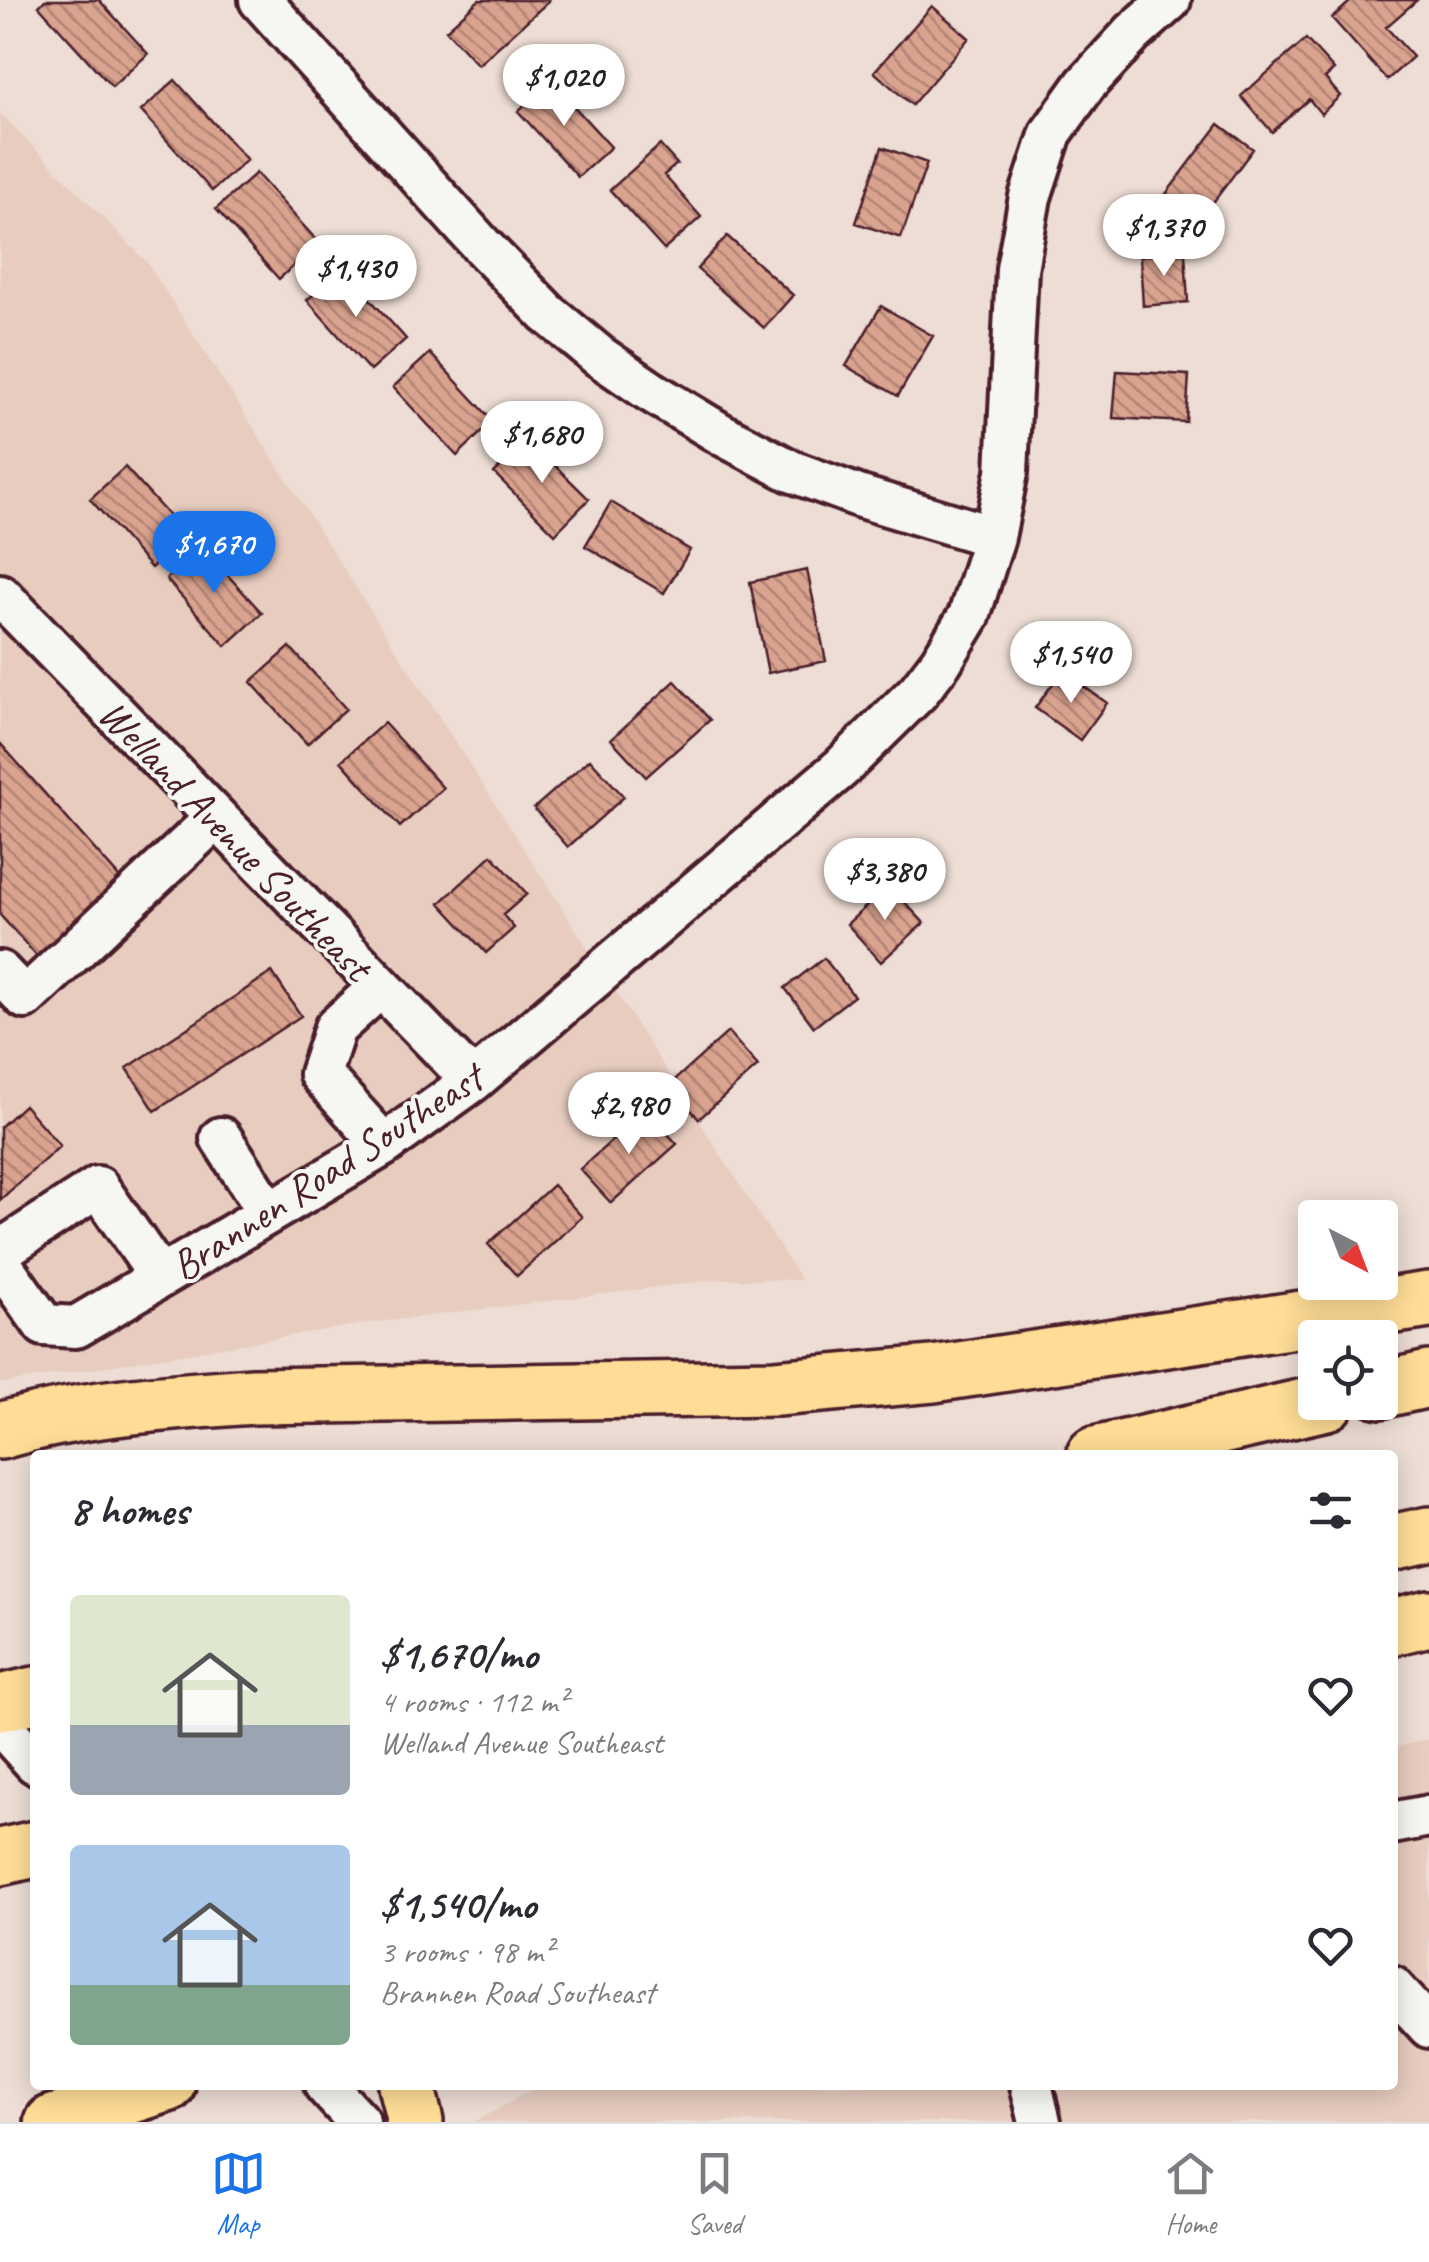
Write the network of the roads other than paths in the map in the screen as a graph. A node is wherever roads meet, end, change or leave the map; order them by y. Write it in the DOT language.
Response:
graph roads {
  1 [pos="1170,0"];
  2 [pos="273,4"];
  3 [pos="994,537"];
  4 [pos="0,595"];
  5 [pos="216,818"];
  6 [pos="0,972"];
  7 [pos="380,987"];
  8 [pos="473,1082"];
  9 [pos="221,1138"];
  10 [pos="384,1145"];
  11 [pos="269,1213"];
  12 [pos="0,1251"];
  13 [pos="0,1263"];
  14 [pos="160,1277"];
  15 [pos="1429,1300"];
  16 [pos="1429,1379"];
  17 [pos="1398,1386"];
  18 [pos="1298,1408"];
  19 [pos="0,1431"];
  20 [pos="1117,1450"];
  21 [pos="1429,1535"];
  22 [pos="1398,1543"];
  23 [pos="1429,1618"];
  24 [pos="1398,1626"];
  25 [pos="30,1697"];
  26 [pos="0,1704"];
  27 [pos="0,1724"];
  28 [pos="30,1757"];
  29 [pos="1429,1816"];
  30 [pos="1398,1822"];
  31 [pos="30,1850"];
  32 [pos="0,1857"];
  33 [pos="1398,1993"];
  34 [pos="1429,2027"];
  35 [pos="152,2090"];
  36 [pos="330,2090"];
  37 [pos="407,2090"];
  38 [pos="1031,2090"];
  39 [pos="52,2122"];
  40 [pos="360,2122"];
  41 [pos="415,2122"];
  42 [pos="1040,2122"];
  1 -- 3 [label="street, Brannen Road Southeast"];
  2 -- 3 [label="street"];
  3 -- 8 [label="street, Brannen Road Southeast"];
  4 -- 5 [label="street, Welland Avenue Southeast"];
  5 -- 6 [label="street"];
  5 -- 7 [label="street, Welland Avenue Southeast"];
  7 -- 8 [label="street, Welland Avenue Southeast"];
  7 -- 10 [label="street"];
  8 -- 10 [label="street, Brannen Road Southeast"];
  9 -- 11 [label="street"];
  10 -- 11 [label="street, Brannen Road Southeast"];
  11 -- 14 [label="street, Brannen Road Southeast"];
  12 -- 14 [label="street"];
  13 -- 14 [label="street, Brannen Road Southeast"];
  15 -- 19 [label="highway"];
  16 -- 17 [label="highway"];
  18 -- 20 [label="highway"];
  21 -- 22 [label="highway"];
  23 -- 24 [label="highway"];
  25 -- 26 [label="highway"];
  27 -- 28 [label="street"];
  29 -- 30 [label="street"];
  31 -- 32 [label="highway"];
  33 -- 34 [label="street"];
  35 -- 39 [label="main road"];
  36 -- 40 [label="street"];
  37 -- 41 [label="highway"];
  38 -- 42 [label="street"];
}
